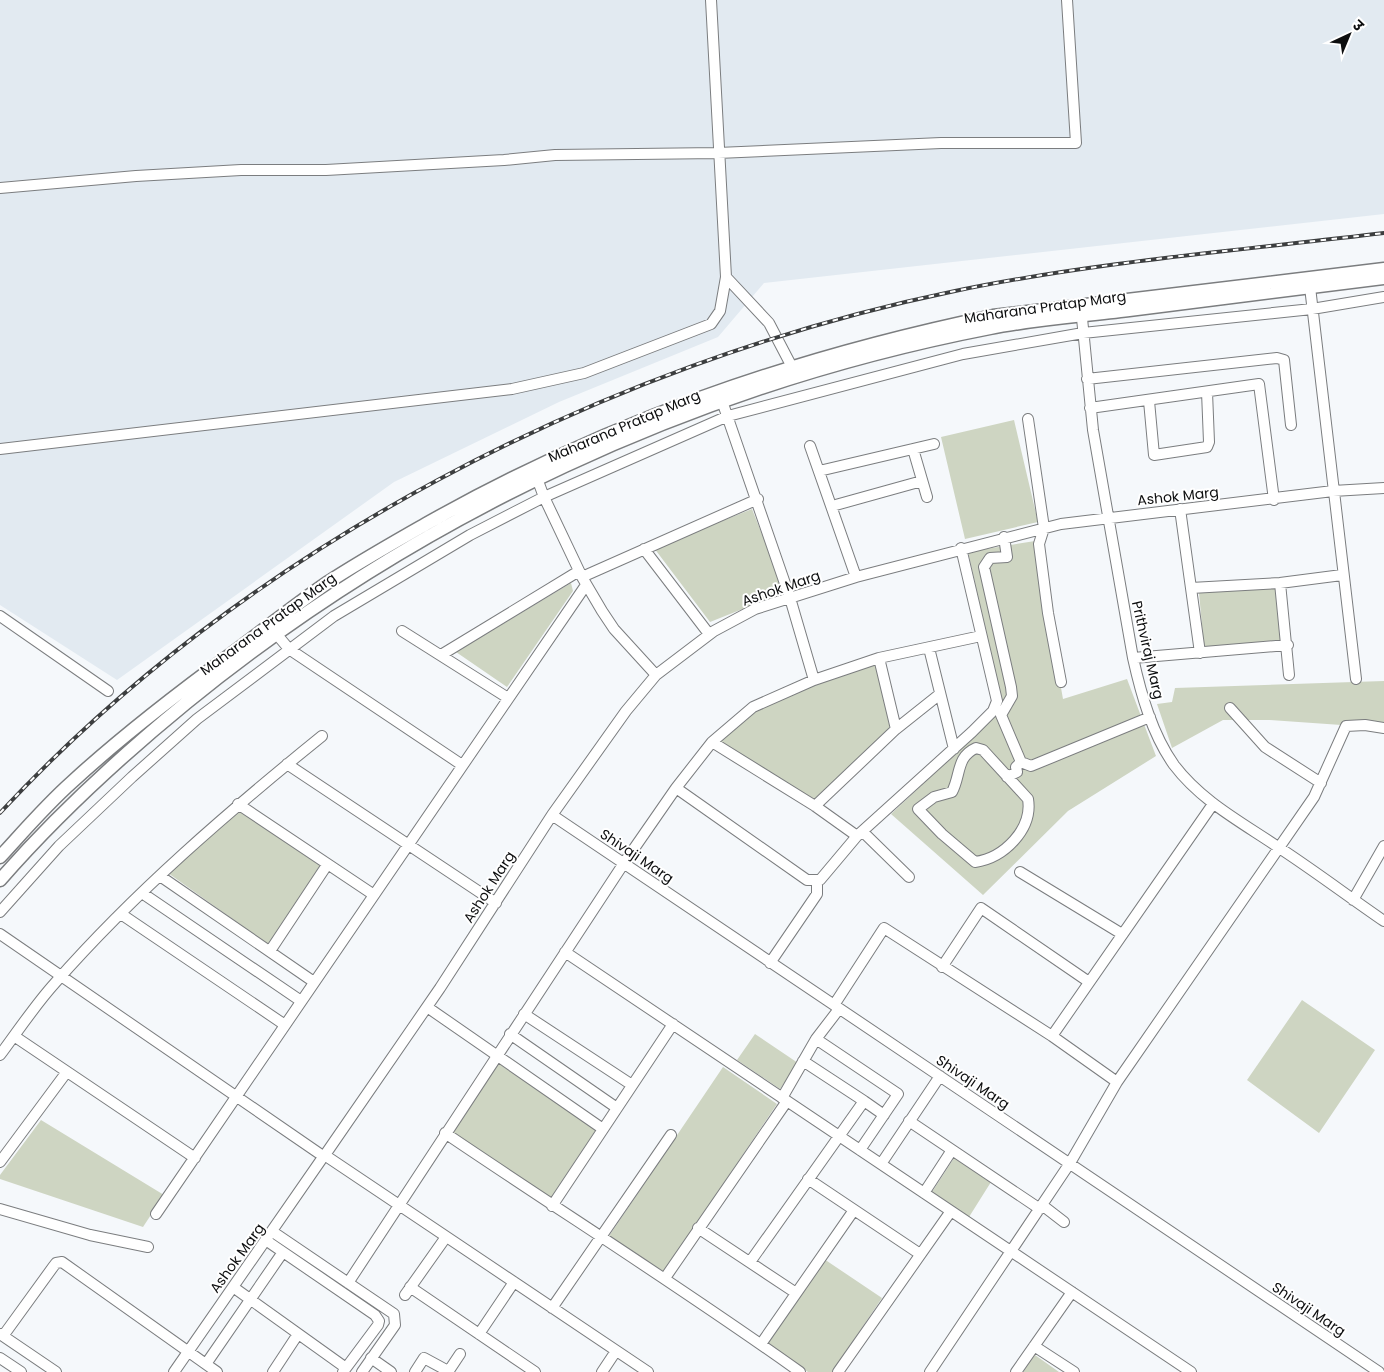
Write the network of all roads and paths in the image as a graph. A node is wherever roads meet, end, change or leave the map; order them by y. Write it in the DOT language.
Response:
graph roads {
  1 [pos="711,0"];
  2 [pos="1067,0"];
  3 [pos="718,153"];
  4 [pos="0,188"];
  5 [pos="1384,269"];
  6 [pos="726,277"];
  7 [pos="1384,278"];
  8 [pos="1310,287"];
  9 [pos="1384,297"];
  10 [pos="1312,309"];
  11 [pos="1082,310"];
  12 [pos="1083,333"];
  13 [pos="792,367"];
  14 [pos="1088,379"];
  15 [pos="1207,392"];
  16 [pos="722,401"];
  17 [pos="1149,401"];
  18 [pos="1090,408"];
  19 [pos="728,416"];
  20 [pos="1028,418"];
  21 [pos="1291,425"];
  22 [pos="934,444"];
  23 [pos="810,446"];
  24 [pos="913,448"];
  25 [pos="0,449"];
  26 [pos="819,471"];
  27 [pos="535,473"];
  28 [pos="922,481"];
  29 [pos="1384,488"];
  30 [pos="1333,492"];
  31 [pos="544,497"];
  32 [pos="927,497"];
  33 [pos="758,499"];
  34 [pos="1274,500"];
  35 [pos="832,506"];
  36 [pos="1180,509"];
  37 [pos="1108,517"];
  38 [pos="1044,528"];
  39 [pos="1004,538"];
  40 [pos="961,548"];
  41 [pos="644,550"];
  42 [pos="1342,575"];
  43 [pos="856,577"];
  44 [pos="568,578"];
  45 [pos="582,578"];
  46 [pos="1280,583"];
  47 [pos="1191,588"];
  48 [pos="580,594"];
  49 [pos="790,598"];
  50 [pos="0,616"];
  51 [pos="272,630"];
  52 [pos="402,631"];
  53 [pos="709,634"];
  54 [pos="982,636"];
  55 [pos="1288,645"];
  56 [pos="929,648"];
  57 [pos="289,650"];
  58 [pos="1200,653"];
  59 [pos="441,655"];
  60 [pos="879,658"];
  61 [pos="1133,658"];
  62 [pos="656,675"];
  63 [pos="1290,675"];
  64 [pos="1356,679"];
  65 [pos="814,680"];
  66 [pos="1061,682"];
  67 [pos="108,691"];
  68 [pos="940,694"];
  69 [pos="508,698"];
  70 [pos="1230,708"];
  71 [pos="1150,717"];
  72 [pos="896,728"];
  73 [pos="1384,728"];
  74 [pos="322,736"];
  75 [pos="712,742"];
  76 [pos="954,749"];
  77 [pos="1021,762"];
  78 [pos="287,764"];
  79 [pos="462,765"];
  80 [pos="1007,777"];
  81 [pos="1320,783"];
  82 [pos="676,788"];
  83 [pos="238,804"];
  84 [pos="1213,804"];
  85 [pos="815,806"];
  86 [pos="552,815"];
  87 [pos="860,834"];
  88 [pos="408,844"];
  89 [pos="1384,846"];
  90 [pos="1280,848"];
  91 [pos="0,857"];
  92 [pos="624,863"];
  93 [pos="327,865"];
  94 [pos="1020,872"];
  95 [pos="160,876"];
  96 [pos="909,877"];
  97 [pos="0,880"];
  98 [pos="817,882"];
  99 [pos="142,894"];
  100 [pos="374,895"];
  101 [pos="1353,900"];
  102 [pos="496,902"];
  103 [pos="0,912"];
  104 [pos="121,914"];
  105 [pos="1384,921"];
  106 [pos="0,934"];
  107 [pos="1122,934"];
  108 [pos="270,951"];
  109 [pos="565,952"];
  110 [pos="770,963"];
  111 [pos="942,967"];
  112 [pos="61,976"];
  113 [pos="314,982"];
  114 [pos="1089,982"];
  115 [pos="301,1001"];
  116 [pos="427,1007"];
  117 [pos="836,1007"];
  118 [pos="524,1014"];
  119 [pos="673,1024"];
  120 [pos="285,1025"];
  121 [pos="510,1034"];
  122 [pos="14,1036"];
  123 [pos="1052,1036"];
  124 [pos="816,1039"];
  125 [pos="0,1055"];
  126 [pos="496,1055"];
  127 [pos="803,1061"];
  128 [pos="66,1073"];
  129 [pos="940,1076"];
  130 [pos="1117,1082"];
  131 [pos="632,1085"];
  132 [pos="236,1096"];
  133 [pos="785,1099"];
  134 [pos="864,1101"];
  135 [pos="617,1108"];
  136 [pos="884,1115"];
  137 [pos="909,1121"];
  138 [pos="603,1128"];
  139 [pos="445,1133"];
  140 [pos="671,1135"];
  141 [pos="838,1136"];
  142 [pos="860,1150"];
  143 [pos="952,1150"];
  144 [pos="324,1156"];
  145 [pos="195,1158"];
  146 [pos="0,1162"];
  147 [pos="1070,1163"];
  148 [pos="881,1164"];
  149 [pos="808,1179"];
  150 [pos="924,1193"];
  151 [pos="398,1205"];
  152 [pos="552,1206"];
  153 [pos="1041,1207"];
  154 [pos="0,1209"];
  155 [pos="854,1210"];
  156 [pos="951,1211"];
  157 [pos="156,1214"];
  158 [pos="1064,1222"];
  159 [pos="698,1228"];
  160 [pos="273,1232"];
  161 [pos="446,1237"];
  162 [pos="600,1238"];
  163 [pos="267,1241"];
  164 [pos="148,1247"];
  165 [pos="1012,1251"];
  166 [pos="283,1252"];
  167 [pos="920,1254"];
  168 [pos="750,1262"];
  169 [pos="665,1278"];
  170 [pos="514,1282"];
  171 [pos="348,1283"];
  172 [pos="233,1287"];
  173 [pos="1072,1292"];
  174 [pos="796,1293"];
  175 [pos="250,1299"];
  176 [pos="552,1308"];
  177 [pos="298,1334"];
  178 [pos="480,1334"];
  179 [pos="2,1335"];
  180 [pos="761,1344"];
  181 [pos="1034,1346"];
  182 [pos="188,1351"];
  183 [pos="616,1351"];
  184 [pos="460,1354"];
  185 [pos="0,1358"];
  186 [pos="372,1358"];
  187 [pos="206,1364"];
  188 [pos="345,1370"];
  189 [pos="21,1372"];
  190 [pos="56,1372"];
  191 [pos="174,1372"];
  192 [pos="217,1372"];
  193 [pos="273,1372"];
  194 [pos="362,1372"];
  195 [pos="391,1372"];
  196 [pos="415,1372"];
  197 [pos="448,1372"];
  198 [pos="535,1372"];
  199 [pos="602,1372"];
  200 [pos="648,1372"];
  201 [pos="800,1372"];
  202 [pos="838,1372"];
  203 [pos="930,1372"];
  204 [pos="1016,1372"];
  205 [pos="1074,1372"];
  206 [pos="1191,1372"];
  207 [pos="1379,1372"];
  1 -- 3 [label="street"];
  2 -- 3 [label="street"];
  3 -- 4 [label="street"];
  3 -- 6 [label="street"];
  5 -- 11 [label="main road, Maharana Pratap Marg"];
  6 -- 13 [label="street"];
  6 -- 25 [label="street"];
  7 -- 8 [label="main road, Maharana Pratap Marg"];
  8 -- 10 [label="street"];
  8 -- 11 [label="main road, Maharana Pratap Marg"];
  9 -- 10 [label="street"];
  10 -- 12 [label="street"];
  10 -- 30 [label="street"];
  11 -- 12 [label="street, Prithviraj Marg"];
  11 -- 13 [label="main road, Maharana Pratap Marg"];
  11 -- 16 [label="main road, Maharana Pratap Marg"];
  12 -- 14 [label="street, Prithviraj Marg"];
  12 -- 19 [label="street"];
  13 -- 27 [label="main road, Maharana Pratap Marg"];
  14 -- 18 [label="street, Prithviraj Marg"];
  14 -- 21 [label="street"];
  15 -- 17 [label="street"];
  15 -- 17 [label="street"];
  15 -- 34 [label="street"];
  16 -- 19 [label="street"];
  16 -- 27 [label="main road, Maharana Pratap Marg"];
  17 -- 18 [label="street"];
  18 -- 37 [label="street, Prithviraj Marg"];
  19 -- 31 [label="street"];
  19 -- 33 [label="street"];
  20 -- 38 [label="street"];
  22 -- 24 [label="street"];
  23 -- 26 [label="street"];
  24 -- 26 [label="street"];
  24 -- 28 [label="street"];
  26 -- 35 [label="street"];
  27 -- 31 [label="street"];
  27 -- 51 [label="main road, Maharana Pratap Marg"];
  28 -- 32 [label="street"];
  28 -- 35 [label="street"];
  29 -- 30 [label="street, Ashok Marg"];
  30 -- 34 [label="street, Ashok Marg"];
  30 -- 42 [label="street"];
  31 -- 45 [label="street"];
  31 -- 57 [label="street"];
  33 -- 41 [label="street"];
  33 -- 49 [label="street"];
  34 -- 36 [label="street, Ashok Marg"];
  35 -- 43 [label="street"];
  36 -- 37 [label="street, Ashok Marg"];
  36 -- 47 [label="street"];
  37 -- 38 [label="street, Ashok Marg"];
  37 -- 61 [label="street, Prithviraj Marg"];
  38 -- 39 [label="street, Ashok Marg"];
  38 -- 66 [label="street"];
  39 -- 40 [label="street, Ashok Marg"];
  39 -- 77 [label="street"];
  40 -- 43 [label="street, Ashok Marg"];
  40 -- 54 [label="street"];
  41 -- 45 [label="street"];
  41 -- 53 [label="street"];
  42 -- 46 [label="street"];
  42 -- 64 [label="street"];
  43 -- 49 [label="street, Ashok Marg"];
  44 -- 45 [label="street"];
  44 -- 48 [label="street"];
  44 -- 59 [label="street"];
  45 -- 48 [label="street"];
  45 -- 62 [label="street"];
  46 -- 47 [label="street"];
  46 -- 55 [label="street"];
  47 -- 58 [label="street"];
  48 -- 69 [label="street"];
  49 -- 53 [label="street, Ashok Marg"];
  49 -- 65 [label="street"];
  50 -- 67 [label="street"];
  51 -- 57 [label="street"];
  51 -- 91 [label="main road, Maharana Pratap Marg"];
  51 -- 97 [label="main road, Maharana Pratap Marg"];
  52 -- 59 [label="street"];
  53 -- 62 [label="street, Ashok Marg"];
  54 -- 56 [label="street"];
  54 -- 76 [label="street"];
  55 -- 58 [label="street"];
  55 -- 63 [label="street"];
  56 -- 60 [label="street"];
  56 -- 68 [label="street"];
  57 -- 79 [label="street"];
  57 -- 103 [label="street"];
  58 -- 61 [label="street"];
  59 -- 69 [label="street"];
  60 -- 65 [label="street"];
  60 -- 72 [label="street"];
  61 -- 71 [label="street, Prithviraj Marg"];
  62 -- 86 [label="street, Ashok Marg"];
  65 -- 75 [label="street"];
  68 -- 72 [label="street"];
  68 -- 76 [label="street"];
  69 -- 79 [label="street"];
  70 -- 81 [label="street"];
  71 -- 77 [label="street"];
  71 -- 84 [label="street, Prithviraj Marg"];
  72 -- 85 [label="street"];
  73 -- 81 [label="street"];
  74 -- 78 [label="street"];
  75 -- 82 [label="street"];
  75 -- 85 [label="street"];
  76 -- 87 [label="street"];
  77 -- 80 [label="street"];
  78 -- 83 [label="street"];
  78 -- 88 [label="street"];
  79 -- 88 [label="street"];
  80 -- 80 [label="street"];
  81 -- 90 [label="street"];
  82 -- 92 [label="street"];
  82 -- 98 [label="street"];
  83 -- 93 [label="street"];
  83 -- 95 [label="street"];
  84 -- 90 [label="street, Prithviraj Marg"];
  84 -- 107 [label="street"];
  85 -- 87 [label="street"];
  86 -- 92 [label="street, Shivaji Marg"];
  86 -- 102 [label="street, Ashok Marg"];
  87 -- 96 [label="street"];
  87 -- 98 [label="street"];
  88 -- 100 [label="street"];
  88 -- 102 [label="street"];
  89 -- 101 [label="street"];
  90 -- 101 [label="street, Prithviraj Marg"];
  90 -- 130 [label="street"];
  92 -- 109 [label="street"];
  92 -- 110 [label="street, Shivaji Marg"];
  93 -- 100 [label="street"];
  93 -- 108 [label="street"];
  94 -- 107 [label="street"];
  95 -- 99 [label="street"];
  95 -- 108 [label="street"];
  98 -- 110 [label="street"];
  99 -- 104 [label="street"];
  99 -- 115 [label="street"];
  100 -- 113 [label="street"];
  101 -- 105 [label="street, Prithviraj Marg"];
  102 -- 116 [label="street, Ashok Marg"];
  104 -- 112 [label="street"];
  104 -- 120 [label="street"];
  106 -- 112 [label="street"];
  107 -- 114 [label="street"];
  108 -- 113 [label="street"];
  109 -- 118 [label="street"];
  109 -- 119 [label="street"];
  110 -- 117 [label="street, Shivaji Marg"];
  111 -- 114 [label="street"];
  111 -- 117 [label="street"];
  111 -- 123 [label="street"];
  112 -- 122 [label="street"];
  112 -- 132 [label="street"];
  113 -- 115 [label="street"];
  114 -- 123 [label="street"];
  115 -- 120 [label="street"];
  116 -- 126 [label="street"];
  116 -- 144 [label="street, Ashok Marg"];
  117 -- 124 [label="street"];
  117 -- 129 [label="street, Shivaji Marg"];
  118 -- 121 [label="street"];
  118 -- 131 [label="street"];
  119 -- 131 [label="street"];
  119 -- 133 [label="street"];
  120 -- 132 [label="street"];
  121 -- 126 [label="street"];
  121 -- 135 [label="street"];
  122 -- 125 [label="street"];
  122 -- 128 [label="street"];
  123 -- 130 [label="street"];
  124 -- 127 [label="street"];
  124 -- 136 [label="street"];
  126 -- 138 [label="street"];
  126 -- 139 [label="street"];
  127 -- 133 [label="street"];
  127 -- 134 [label="street"];
  128 -- 145 [label="street"];
  128 -- 146 [label="street"];
  129 -- 137 [label="street"];
  129 -- 147 [label="street, Shivaji Marg"];
  130 -- 147 [label="street"];
  131 -- 135 [label="street"];
  132 -- 144 [label="street"];
  132 -- 145 [label="street"];
  133 -- 141 [label="street"];
  133 -- 159 [label="street"];
  134 -- 136 [label="street"];
  134 -- 141 [label="street"];
  135 -- 138 [label="street"];
  136 -- 142 [label="street"];
  137 -- 143 [label="street"];
  137 -- 148 [label="street"];
  138 -- 152 [label="street"];
  139 -- 151 [label="street"];
  139 -- 152 [label="street"];
  140 -- 162 [label="street"];
  141 -- 142 [label="street"];
  141 -- 149 [label="street"];
  142 -- 148 [label="street"];
  143 -- 150 [label="street"];
  143 -- 153 [label="street"];
  144 -- 151 [label="street"];
  144 -- 160 [label="street, Ashok Marg"];
  145 -- 157 [label="street"];
  147 -- 153 [label="street"];
  147 -- 207 [label="street, Shivaji Marg"];
  148 -- 150 [label="street"];
  149 -- 155 [label="street"];
  149 -- 168 [label="street"];
  150 -- 156 [label="street"];
  151 -- 161 [label="street"];
  151 -- 171 [label="street"];
  152 -- 162 [label="street"];
  153 -- 158 [label="street"];
  153 -- 165 [label="street"];
  154 -- 164 [label="street"];
  155 -- 167 [label="street"];
  155 -- 174 [label="street"];
  156 -- 165 [label="street"];
  156 -- 167 [label="street"];
  159 -- 168 [label="street"];
  159 -- 169 [label="street"];
  160 -- 163 [label="street, Ashok Marg"];
  160 -- 171 [label="street"];
  161 -- 170 [label="street"];
  161 -- 178 [label="street"];
  162 -- 169 [label="street"];
  162 -- 176 [label="street"];
  163 -- 166 [label="street"];
  163 -- 172 [label="street, Ashok Marg"];
  165 -- 173 [label="street"];
  165 -- 203 [label="street"];
  166 -- 175 [label="street"];
  166 -- 188 [label="street"];
  167 -- 202 [label="street"];
  168 -- 174 [label="street"];
  169 -- 180 [label="street"];
  170 -- 176 [label="street"];
  170 -- 178 [label="street"];
  171 -- 186 [label="street"];
  172 -- 175 [label="street"];
  172 -- 182 [label="street, Ashok Marg"];
  173 -- 181 [label="street"];
  173 -- 206 [label="street"];
  174 -- 180 [label="street"];
  175 -- 177 [label="street"];
  175 -- 187 [label="street"];
  176 -- 183 [label="street"];
  177 -- 188 [label="street"];
  177 -- 193 [label="street"];
  178 -- 198 [label="street"];
  179 -- 182 [label="street"];
  179 -- 190 [label="street"];
  180 -- 201 [label="street"];
  181 -- 204 [label="street"];
  181 -- 205 [label="street"];
  182 -- 187 [label="street"];
  182 -- 191 [label="street, Ashok Marg"];
  183 -- 199 [label="street"];
  183 -- 200 [label="street"];
  184 -- 197 [label="street"];
  185 -- 189 [label="street"];
  186 -- 194 [label="street"];
  186 -- 195 [label="street"];
  187 -- 192 [label="street"];
  196 -- 197 [label="street"];
}
